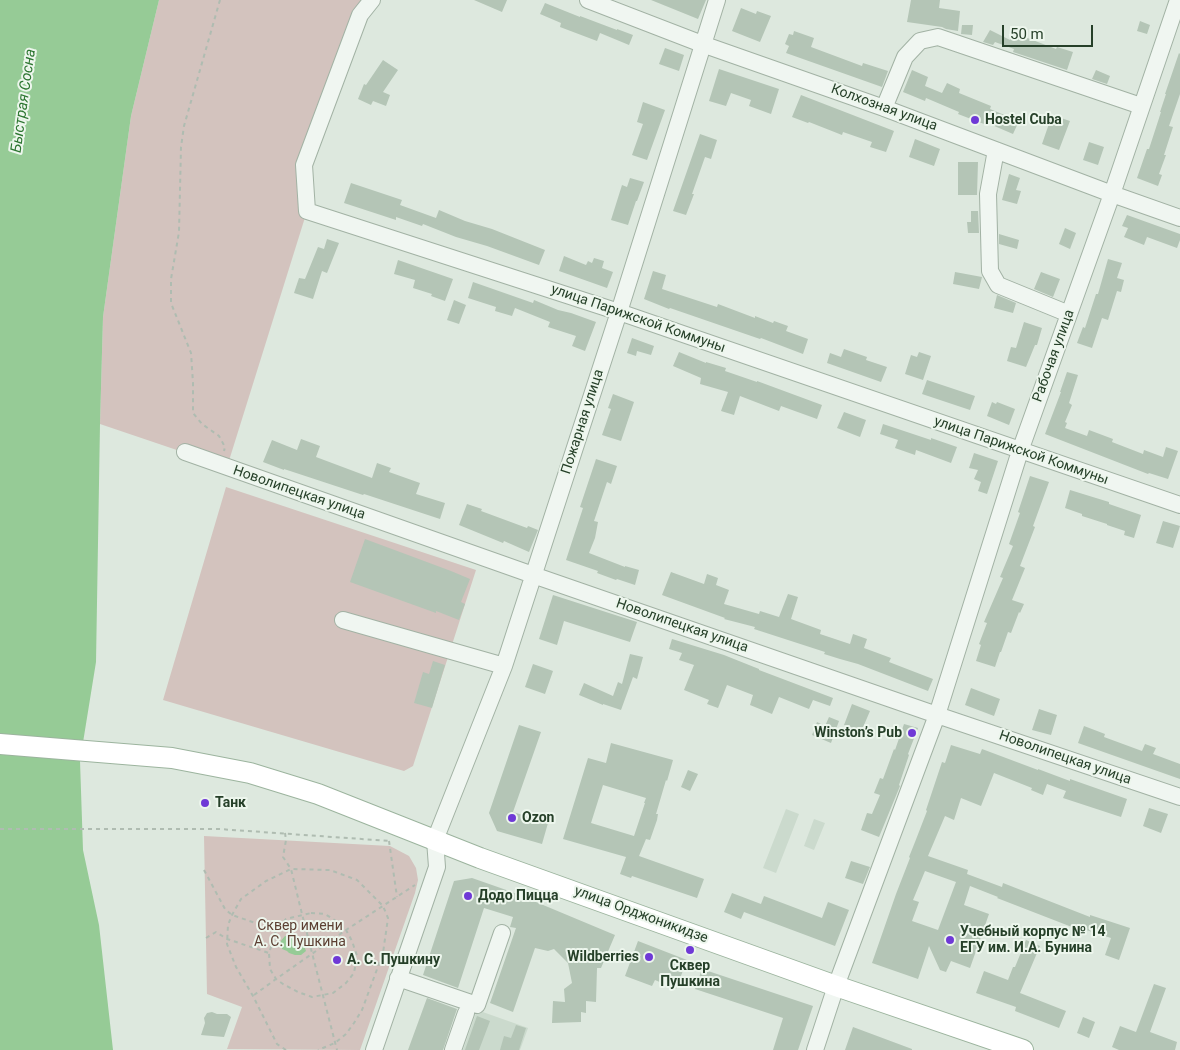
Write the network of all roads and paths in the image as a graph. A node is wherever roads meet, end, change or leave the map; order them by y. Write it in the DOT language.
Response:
graph roads {
  1 [pos="220,0"];
  2 [pos="372,0"];
  3 [pos="588,0"];
  4 [pos="717,0"];
  5 [pos="1178,0"];
  6 [pos="702,44"];
  7 [pos="1142,106"];
  8 [pos="884,108"];
  9 [pos="996,150"];
  10 [pos="1112,194"];
  11 [pos="1180,218"];
  12 [pos="619,312"];
  13 [pos="1069,314"];
  14 [pos="1020,451"];
  15 [pos="185,452"];
  16 [pos="221,465"];
  17 [pos="1180,505"];
  18 [pos="533,575"];
  19 [pos="343,620"];
  20 [pos="504,666"];
  21 [pos="937,715"];
  22 [pos="0,744"];
  23 [pos="1180,797"];
  24 [pos="0,828"];
  25 [pos="285,833"];
  26 [pos="435,840"];
  27 [pos="389,841"];
  28 [pos="397,842"];
  29 [pos="291,869"];
  30 [pos="204,870"];
  31 [pos="417,884"];
  32 [pos="396,897"];
  33 [pos="383,906"];
  34 [pos="302,914"];
  35 [pos="232,915"];
  36 [pos="276,930"];
  37 [pos="346,930"];
  38 [pos="502,933"];
  39 [pos="206,938"];
  40 [pos="227,939"];
  41 [pos="269,953"];
  42 [pos="312,953"];
  43 [pos="276,978"];
  44 [pos="398,978"];
  45 [pos="836,986"];
  46 [pos="253,996"];
  47 [pos="323,996"];
  48 [pos="466,1013"];
  49 [pos="335,1043"];
  50 [pos="286,1050"];
  51 [pos="318,1050"];
  52 [pos="337,1050"];
  53 [pos="374,1050"];
  54 [pos="453,1050"];
  55 [pos="815,1050"];
  56 [pos="1023,1050"];
  1 -- 16 [label="path"];
  2 -- 12 [label="street, улица Парижской Коммуны"];
  3 -- 6 [label="street, Колхозная улица"];
  4 -- 6 [label="street, Пожарная улица"];
  5 -- 7 [label="street, Рабочая улица"];
  6 -- 8 [label="street, Колхозная улица"];
  6 -- 12 [label="street, Пожарная улица"];
  7 -- 8 [label="street"];
  7 -- 10 [label="street, Рабочая улица"];
  8 -- 9 [label="street, Колхозная улица"];
  9 -- 10 [label="street, Колхозная улица"];
  9 -- 13 [label="street"];
  10 -- 11 [label="street, Колхозная улица"];
  10 -- 13 [label="street, Рабочая улица"];
  12 -- 14 [label="street, улица Парижской Коммуны"];
  12 -- 18 [label="street, Пожарная улица"];
  13 -- 14 [label="street, Рабочая улица"];
  14 -- 17 [label="street, улица Парижской Коммуны"];
  14 -- 21 [label="street, Рабочая улица"];
  15 -- 16 [label="street, Новолипецкая улица"];
  16 -- 18 [label="street, Новолипецкая улица"];
  18 -- 20 [label="street, Пожарная улица"];
  18 -- 21 [label="street, Новолипецкая улица"];
  19 -- 20 [label="street"];
  20 -- 26 [label="street, Пожарная улица"];
  21 -- 23 [label="street, Новолипецкая улица"];
  21 -- 45 [label="street, Рабочая улица"];
  22 -- 26 [label="main road, улица Орджоникидзе"];
  24 -- 25 [label="path"];
  25 -- 27 [label="path"];
  25 -- 29 [label="path"];
  26 -- 44 [label="street"];
  26 -- 45 [label="main road, улица Орджоникидзе"];
  27 -- 28 [label="path"];
  27 -- 32 [label="path"];
  29 -- 33 [label="path"];
  29 -- 34 [label="path"];
  29 -- 35 [label="path"];
  30 -- 35 [label="path"];
  31 -- 32 [label="path"];
  32 -- 33 [label="path"];
  33 -- 37 [label="path"];
  33 -- 49 [label="path"];
  34 -- 36 [label="path"];
  34 -- 37 [label="path"];
  34 -- 42 [label="path"];
  35 -- 36 [label="path"];
  35 -- 40 [label="path"];
  36 -- 41 [label="path"];
  37 -- 42 [label="path"];
  37 -- 47 [label="path"];
  38 -- 44 [label="street"];
  39 -- 40 [label="path"];
  40 -- 41 [label="path"];
  40 -- 46 [label="path"];
  41 -- 43 [label="path"];
  42 -- 43 [label="path"];
  42 -- 47 [label="path"];
  43 -- 46 [label="path"];
  43 -- 47 [label="path"];
  44 -- 53 [label="street"];
  45 -- 55 [label="street"];
  45 -- 56 [label="main road, улица Орджоникидзе"];
  46 -- 50 [label="path"];
  47 -- 49 [label="path"];
  48 -- 54 [label="street"];
  49 -- 51 [label="path"];
  49 -- 52 [label="path"];
}
